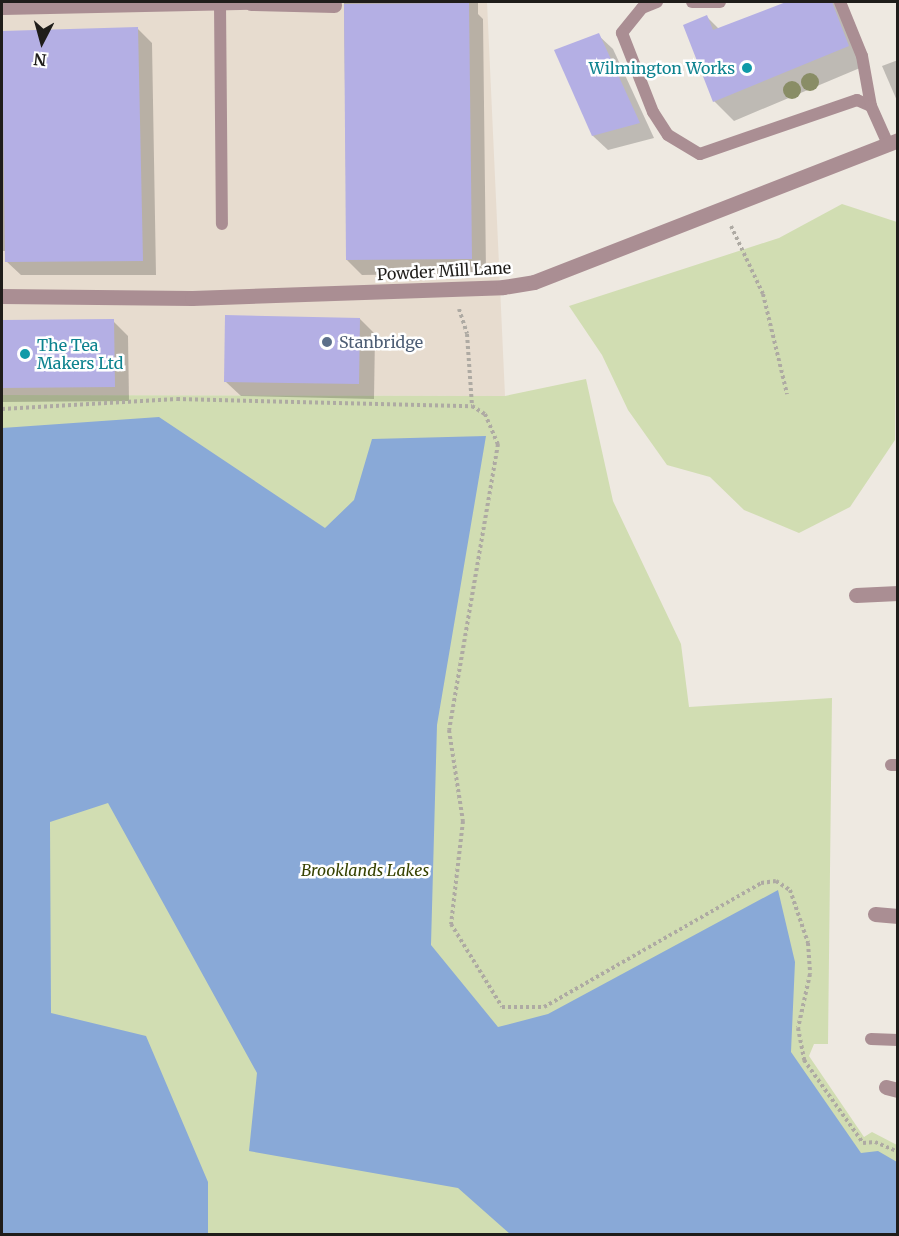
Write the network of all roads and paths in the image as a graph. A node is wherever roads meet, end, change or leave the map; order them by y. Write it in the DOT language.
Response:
graph roads {
  1 [pos="251,2"];
  2 [pos="657,2"];
  3 [pos="692,2"];
  4 [pos="720,2"];
  5 [pos="840,2"];
  6 [pos="220,4"];
  7 [pos="334,5"];
  8 [pos="2,7"];
  9 [pos="871,106"];
  10 [pos="893,142"];
  11 [pos="723,208"];
  12 [pos="222,224"];
  13 [pos="2,296"];
  14 [pos="459,309"];
  15 [pos="787,394"];
  16 [pos="472,406"];
  17 [pos="2,409"];
  18 [pos="897,593"];
  19 [pos="856,595"];
  20 [pos="875,914"];
  21 [pos="897,916"];
  22 [pos="871,1039"];
  23 [pos="897,1040"];
  24 [pos="897,1152"];
  1 -- 6 [label="street"];
  1 -- 7 [label="street"];
  2 -- 9 [label="lane"];
  3 -- 4 [label="lane"];
  5 -- 9 [label="lane"];
  6 -- 8 [label="street"];
  6 -- 12 [label="lane"];
  9 -- 10 [label="lane"];
  10 -- 11 [label="street, Powder Mill Lane"];
  11 -- 13 [label="street, Powder Mill Lane"];
  11 -- 15 [label="path"];
  14 -- 16 [label="path"];
  16 -- 17 [label="path"];
  16 -- 24 [label="path"];
  18 -- 19 [label="street"];
  20 -- 21 [label="street"];
  22 -- 23 [label="lane"];
}
